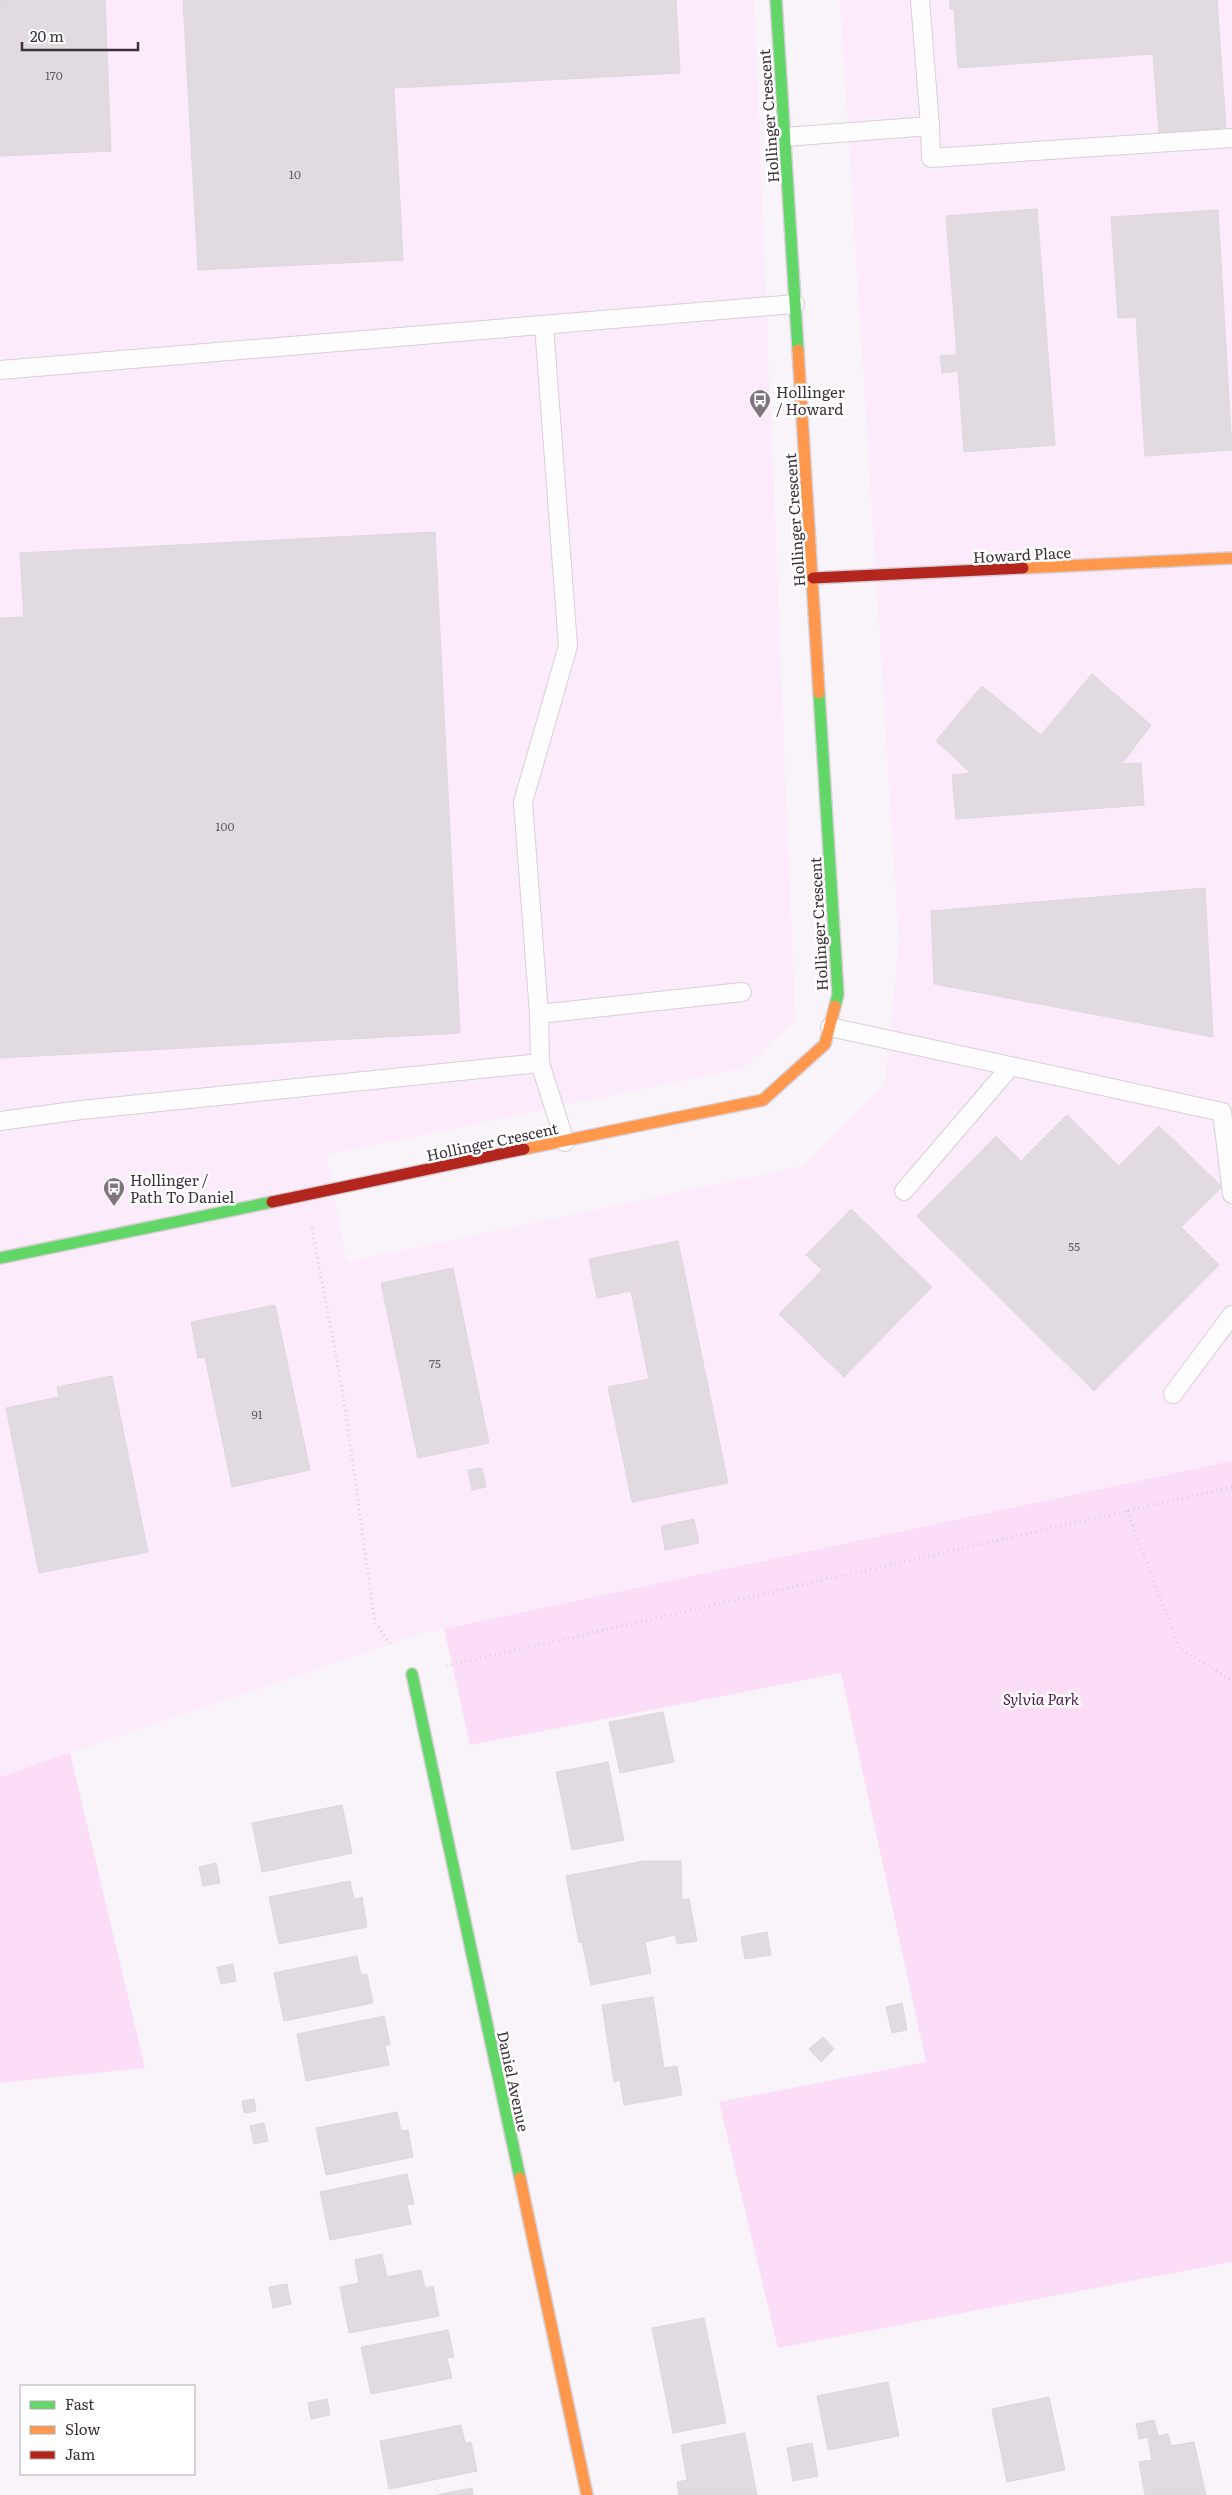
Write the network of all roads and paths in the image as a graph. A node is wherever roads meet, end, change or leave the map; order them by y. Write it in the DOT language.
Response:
graph roads {
  1 [pos="776,0"];
  2 [pos="920,0"];
  3 [pos="930,126"];
  4 [pos="785,137"];
  5 [pos="1232,138"];
  6 [pos="795,304"];
  7 [pos="544,325"];
  8 [pos="0,370"];
  9 [pos="1232,558"];
  10 [pos="813,578"];
  11 [pos="742,992"];
  12 [pos="539,1014"];
  13 [pos="830,1027"];
  14 [pos="540,1063"];
  15 [pos="1011,1066"];
  16 [pos="0,1121"];
  17 [pos="565,1142"];
  18 [pos="904,1191"];
  19 [pos="1232,1194"];
  20 [pos="306,1195"];
  21 [pos="0,1258"];
  22 [pos="1232,1315"];
  23 [pos="1173,1394"];
  24 [pos="1232,1487"];
  25 [pos="1127,1511"];
  26 [pos="412,1674"];
  27 [pos="1232,1680"];
  28 [pos="587,2495"];
  1 -- 4 [label="street, Hollinger Crescent"];
  2 -- 3 [label="lane"];
  3 -- 4 [label="lane"];
  3 -- 5 [label="lane"];
  4 -- 6 [label="street, Hollinger Crescent"];
  6 -- 7 [label="lane"];
  6 -- 10 [label="street, Hollinger Crescent"];
  7 -- 8 [label="lane"];
  7 -- 12 [label="lane"];
  9 -- 10 [label="street, Howard Place"];
  10 -- 13 [label="street, Hollinger Crescent"];
  11 -- 12 [label="lane"];
  12 -- 14 [label="lane"];
  13 -- 15 [label="lane"];
  13 -- 17 [label="street, Hollinger Crescent"];
  14 -- 16 [label="lane"];
  14 -- 17 [label="lane"];
  15 -- 18 [label="lane"];
  15 -- 19 [label="lane"];
  17 -- 20 [label="street, Hollinger Crescent"];
  20 -- 21 [label="street, Hollinger Crescent"];
  20 -- 26 [label="path"];
  22 -- 23 [label="lane"];
  24 -- 25 [label="path"];
  25 -- 26 [label="path"];
  25 -- 27 [label="path"];
  26 -- 28 [label="street, Daniel Avenue"];
}
